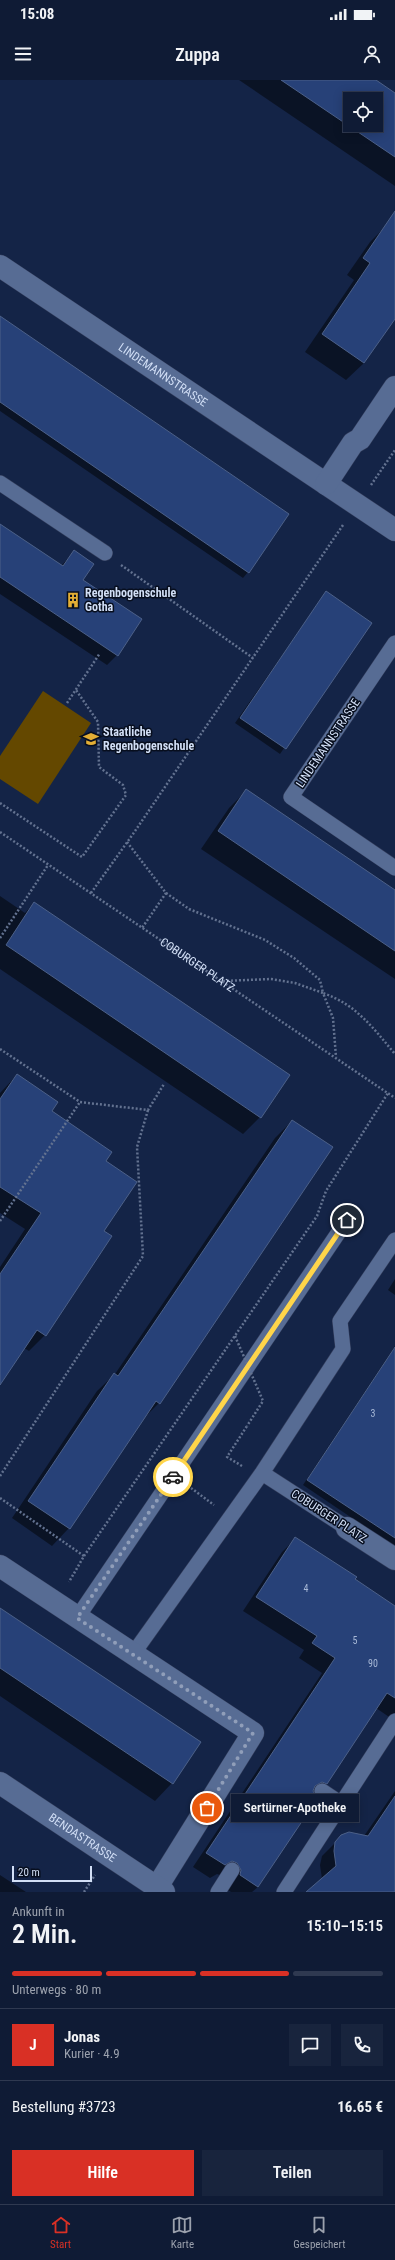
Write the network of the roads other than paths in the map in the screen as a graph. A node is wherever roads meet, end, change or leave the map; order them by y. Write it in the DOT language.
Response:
graph roads {
  1 [pos="0,266"];
  2 [pos="395,387"];
  3 [pos="0,483"];
  4 [pos="326,484"];
  5 [pos="395,530"];
  6 [pos="105,553"];
  7 [pos="395,644"];
  8 [pos="395,868"];
  9 [pos="347,1220"];
  10 [pos="395,1240"];
  11 [pos="262,1473"];
  12 [pos="346,1528"];
  13 [pos="395,1559"];
  14 [pos="0,1566"];
  15 [pos="77,1618"];
  16 [pos="133,1654"];
  17 [pos="395,1721"];
  18 [pos="0,1782"];
  19 [pos="322,1791"];
  20 [pos="340,1803"];
  21 [pos="232,1870"];
  22 [pos="161,1890"];
  23 [pos="218,1892"];
  24 [pos="284,1892"];
  1 -- 4 [label="street, LINDEMANNSTRASSE"];
  2 -- 4 [label="street"];
  3 -- 6 [label="lane"];
  4 -- 5 [label="street, LINDEMANNSTRASSE"];
  7 -- 8 [label="lane, LINDEMANNSTRASSE"];
  9 -- 15 [label="lane"];
  10 -- 11 [label="lane"];
  11 -- 12 [label="lane, COBURGER PLATZ"];
  11 -- 16 [label="lane"];
  12 -- 13 [label="street, COBURGER PLATZ"];
  14 -- 15 [label="street"];
  15 -- 16 [label="street"];
  16 -- 22 [label="street"];
  17 -- 20 [label="lane"];
  18 -- 22 [label="street, BENDASTRASSE"];
  19 -- 20 [label="lane"];
  20 -- 24 [label="lane"];
  21 -- 23 [label="lane"];
}
